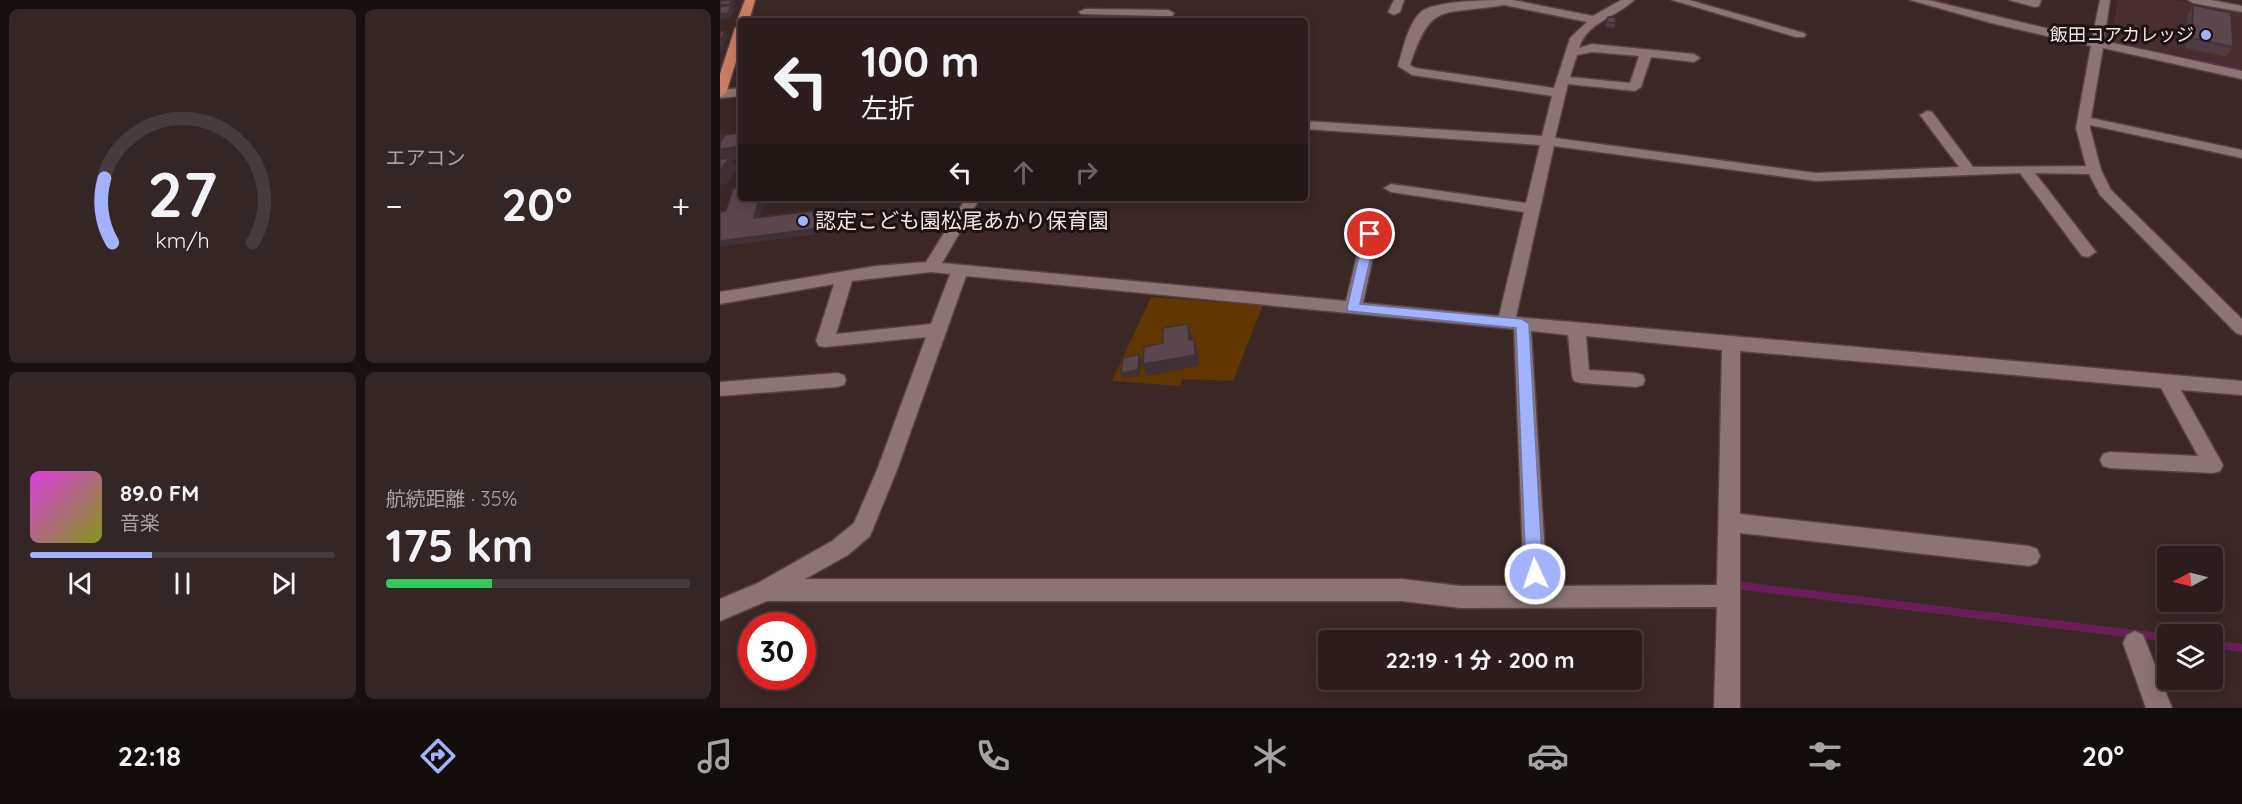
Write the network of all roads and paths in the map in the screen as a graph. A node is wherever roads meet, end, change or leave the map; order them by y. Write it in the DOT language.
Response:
graph roads {
  1 [pos="750,0"];
  2 [pos="1098,0"];
  3 [pos="1399,0"];
  4 [pos="1629,0"];
  5 [pos="1677,0"];
  6 [pos="1915,0"];
  7 [pos="1966,0"];
  8 [pos="2006,0"];
  9 [pos="2014,0"];
  10 [pos="2036,0"];
  11 [pos="2105,0"];
  12 [pos="2193,0"];
  13 [pos="1499,1"];
  14 [pos="2242,9"];
  15 [pos="1086,12"];
  16 [pos="1394,12"];
  17 [pos="1960,13"];
  18 [pos="744,18"];
  19 [pos="1080,18"];
  20 [pos="1165,18"];
  21 [pos="1595,20"];
  22 [pos="1999,22"];
  23 [pos="1800,35"];
  24 [pos="738,37"];
  25 [pos="2098,41"];
  26 [pos="1646,53"];
  27 [pos="1571,54"];
  28 [pos="1694,58"];
  29 [pos="2242,75"];
  30 [pos="1563,80"];
  31 [pos="738,92"];
  32 [pos="1559,93"];
  33 [pos="720,94"];
  34 [pos="1927,115"];
  35 [pos="2084,120"];
  36 [pos="1308,125"];
  37 [pos="1549,141"];
  38 [pos="2242,154"];
  39 [pos="2024,169"];
  40 [pos="2094,170"];
  41 [pos="1969,171"];
  42 [pos="1391,188"];
  43 [pos="971,201"];
  44 [pos="1533,208"];
  45 [pos="1370,234"];
  46 [pos="2088,252"];
  47 [pos="931,267"];
  48 [pos="960,270"];
  49 [pos="845,276"];
  50 [pos="720,298"];
  51 [pos="1353,308"];
  52 [pos="1514,323"];
  53 [pos="1576,329"];
  54 [pos="2242,329"];
  55 [pos="937,330"];
  56 [pos="1731,344"];
  57 [pos="837,380"];
  58 [pos="1636,380"];
  59 [pos="2169,383"];
  60 [pos="2237,388"];
  61 [pos="720,389"];
  62 [pos="2242,404"];
  63 [pos="2110,460"];
  64 [pos="1729,522"];
  65 [pos="2029,556"];
  66 [pos="766,590"];
  67 [pos="1536,596"];
  68 [pos="1728,596"];
  69 [pos="720,610"];
  70 [pos="2135,643"];
  71 [pos="1727,708"];
  72 [pos="2159,708"];
  1 -- 18 [label="main road"];
  2 -- 15 [label="street"];
  3 -- 16 [label="street"];
  4 -- 21 [label="street"];
  5 -- 23 [label="street"];
  6 -- 17 [label="street"];
  7 -- 17 [label="street"];
  8 -- 22 [label="street"];
  9 -- 10 [label="street"];
  11 -- 25 [label="street"];
  12 -- 14 [label="street"];
  13 -- 21 [label="street"];
  13 -- 32 [label="street"];
  15 -- 19 [label="street"];
  15 -- 20 [label="street"];
  17 -- 22 [label="street"];
  21 -- 27 [label="street"];
  22 -- 25 [label="street"];
  24 -- 33 [label="main road"];
  25 -- 29 [label="street"];
  25 -- 35 [label="street"];
  26 -- 27 [label="street"];
  26 -- 28 [label="street"];
  26 -- 30 [label="street"];
  27 -- 30 [label="street"];
  30 -- 32 [label="street"];
  31 -- 33 [label="street"];
  32 -- 37 [label="street"];
  34 -- 41 [label="street"];
  35 -- 38 [label="street"];
  35 -- 40 [label="street"];
  36 -- 37 [label="street"];
  37 -- 41 [label="street"];
  37 -- 44 [label="street"];
  39 -- 40 [label="street"];
  39 -- 41 [label="street"];
  39 -- 46 [label="street"];
  40 -- 54 [label="street"];
  42 -- 44 [label="street"];
  43 -- 47 [label="street"];
  44 -- 52 [label="street"];
  45 -- 51 [label="street"];
  47 -- 48 [label="street"];
  47 -- 49 [label="street"];
  48 -- 51 [label="street"];
  48 -- 55 [label="street"];
  49 -- 50 [label="street"];
  49 -- 55 [label="street"];
  51 -- 52 [label="street"];
  52 -- 53 [label="street"];
  52 -- 67 [label="street"];
  53 -- 56 [label="street"];
  53 -- 58 [label="street"];
  55 -- 66 [label="street"];
  56 -- 59 [label="street"];
  56 -- 64 [label="street"];
  57 -- 61 [label="street"];
  59 -- 60 [label="street"];
  59 -- 63 [label="street"];
  60 -- 62 [label="street"];
  64 -- 65 [label="street"];
  64 -- 68 [label="street"];
  66 -- 67 [label="street"];
  66 -- 69 [label="street"];
  67 -- 68 [label="street"];
  68 -- 71 [label="street"];
  70 -- 72 [label="street"];
}
